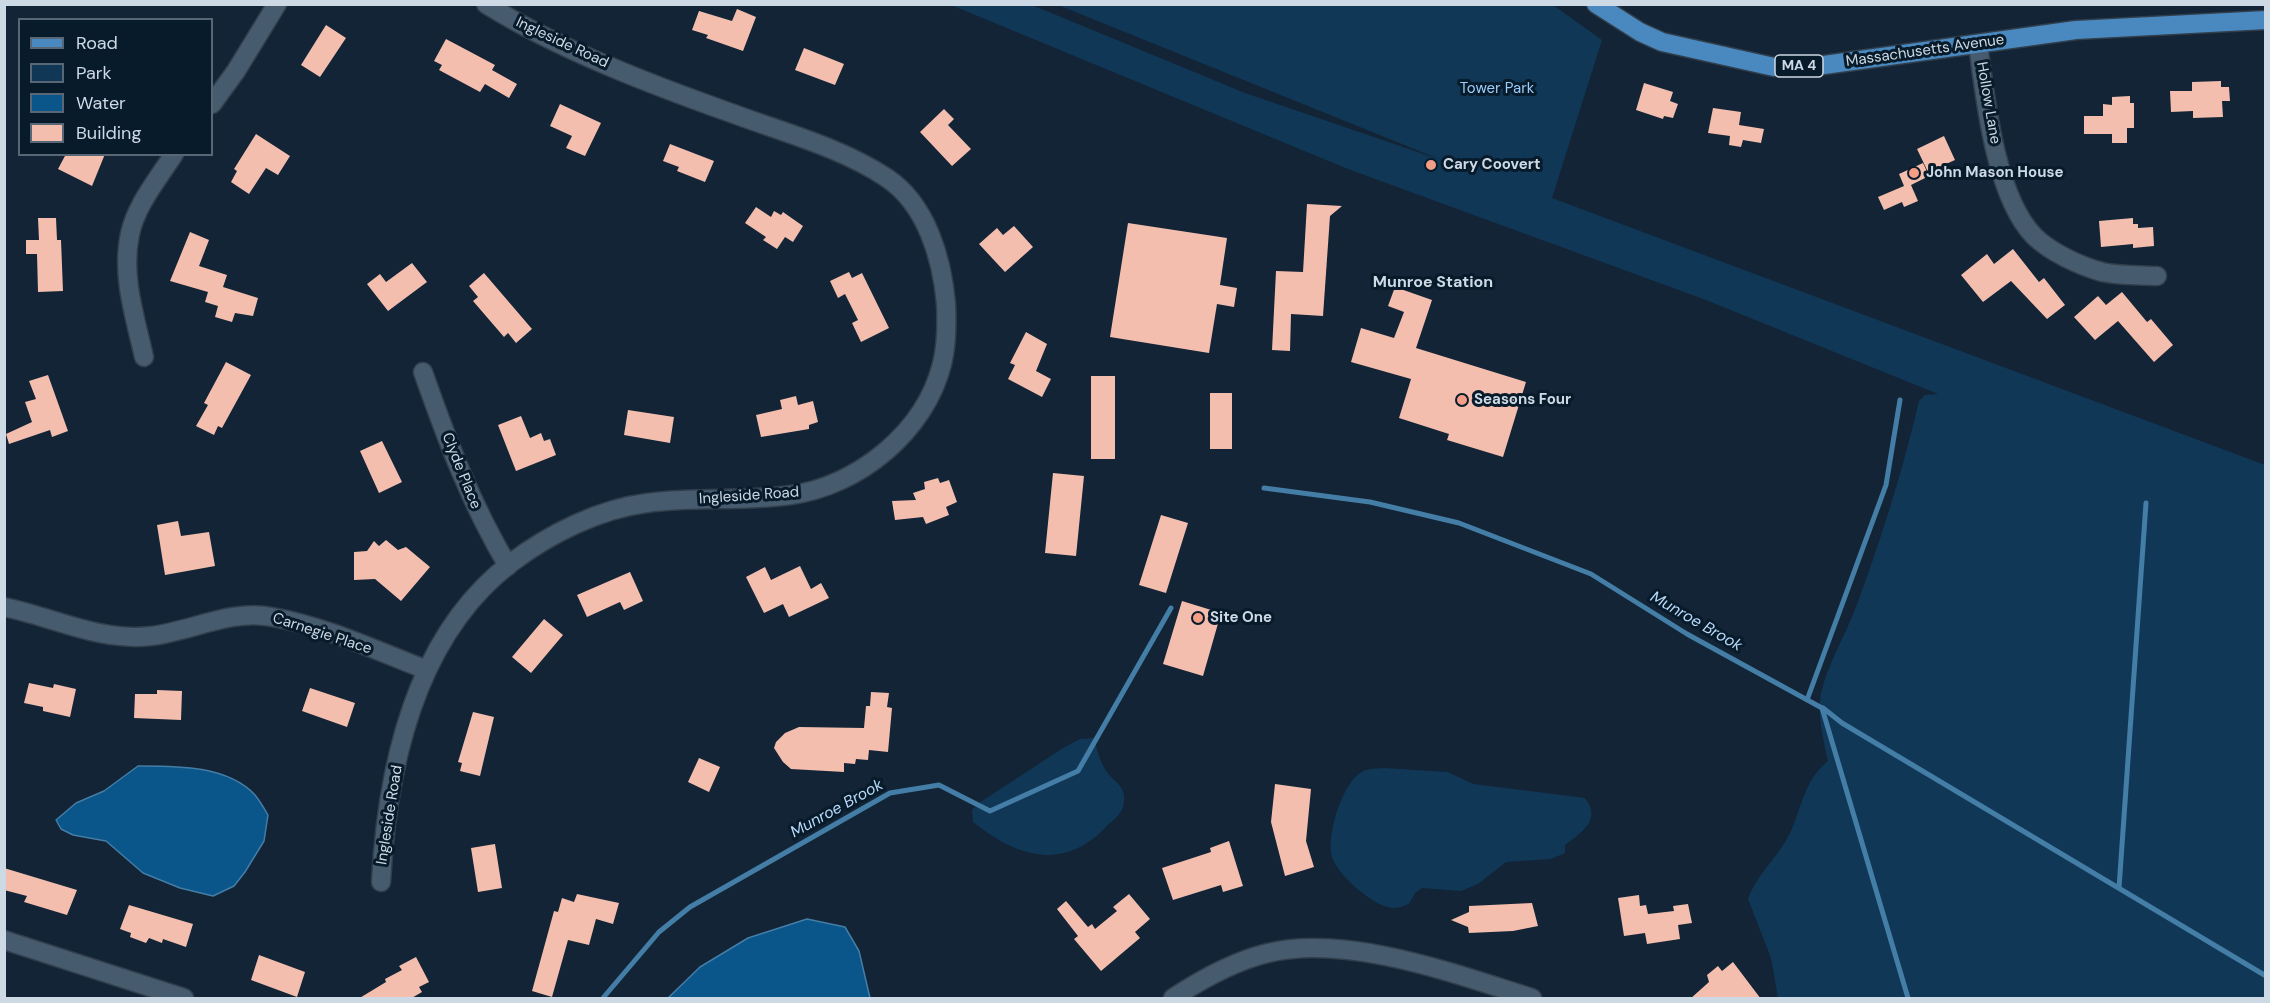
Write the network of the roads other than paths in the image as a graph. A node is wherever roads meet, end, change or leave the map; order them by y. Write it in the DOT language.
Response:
graph roads {
  1 [pos="277,4"];
  2 [pos="486,4"];
  3 [pos="1596,4"];
  4 [pos="2265,20"];
  5 [pos="1978,44"];
  6 [pos="213,103"];
  7 [pos="173,156"];
  8 [pos="2157,276"];
  9 [pos="144,357"];
  10 [pos="423,372"];
  11 [pos="508,566"];
  12 [pos="4,607"];
  13 [pos="427,670"];
  14 [pos="381,882"];
  15 [pos="4,940"];
  16 [pos="184,999"];
  17 [pos="1173,999"];
  18 [pos="1532,999"];
  1 -- 6 [label="street"];
  2 -- 11 [label="street, Ingleside Road"];
  3 -- 5 [label="main road, Massachusetts Avenue / MA 4"];
  4 -- 5 [label="main road, Massachusetts Avenue / MA 4"];
  5 -- 8 [label="street, Hollow Lane"];
  7 -- 9 [label="street"];
  10 -- 11 [label="street, Clyde Place"];
  11 -- 13 [label="street, Ingleside Road"];
  12 -- 13 [label="street, Carnegie Place"];
  13 -- 14 [label="street, Ingleside Road"];
  15 -- 16 [label="street"];
  17 -- 18 [label="street"];
}
